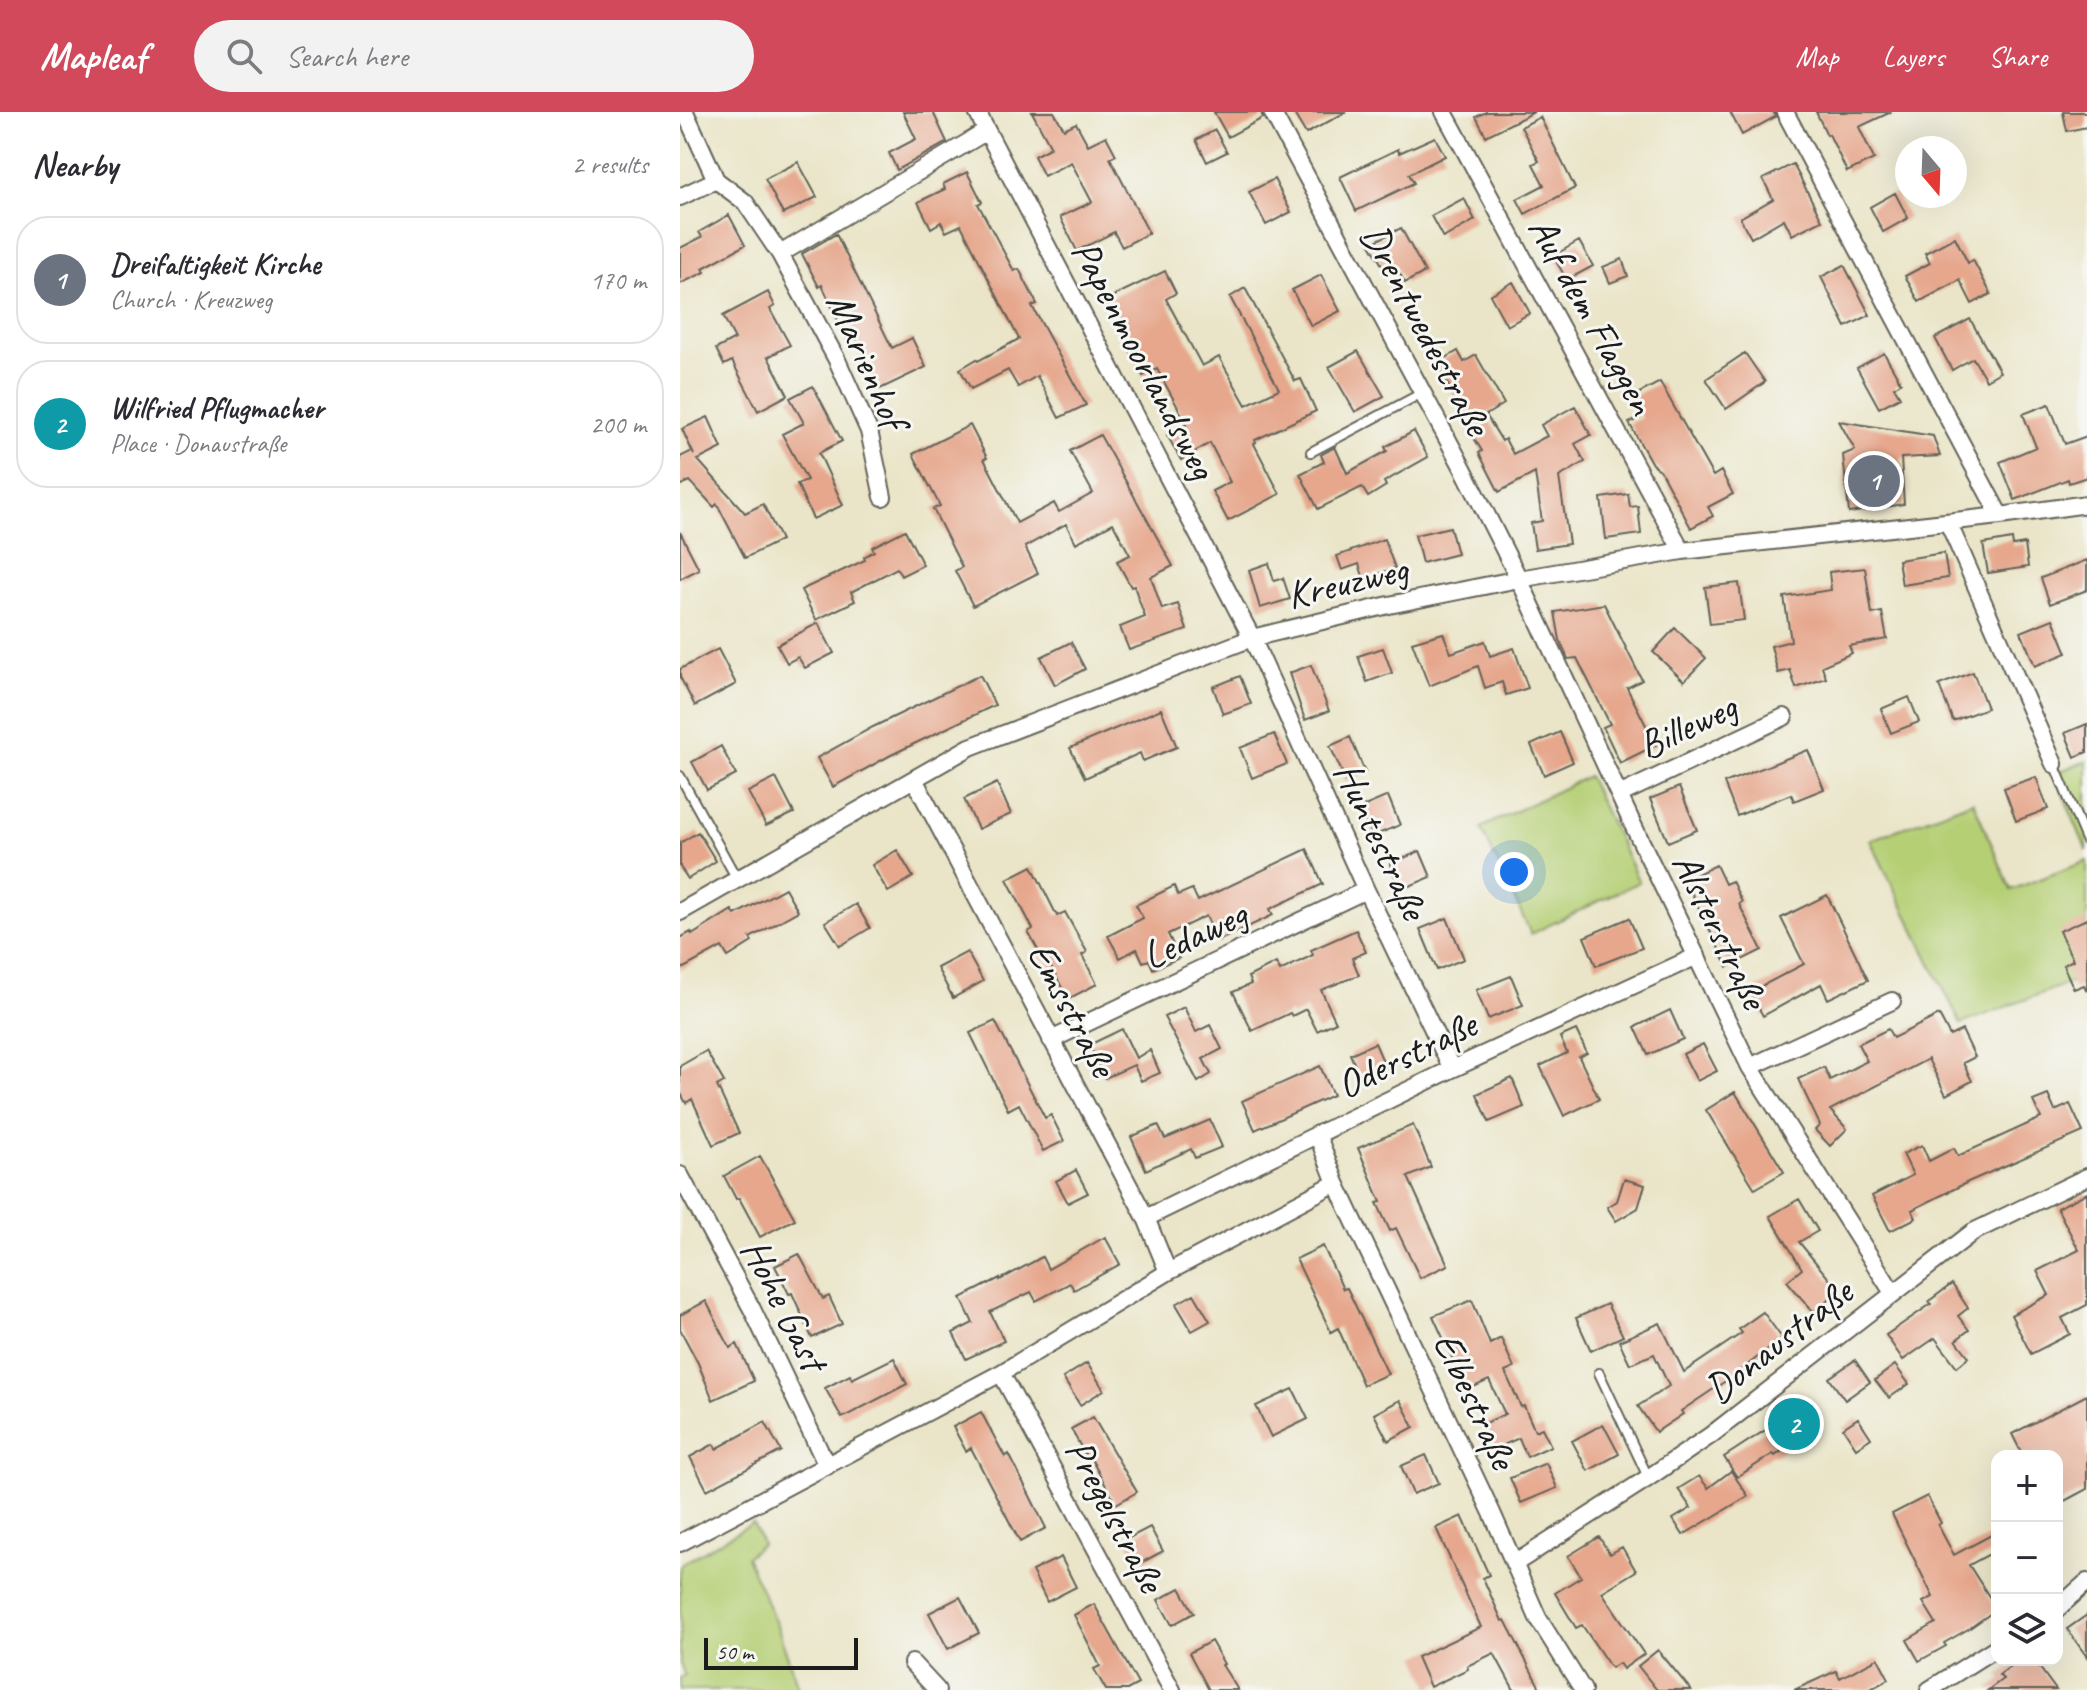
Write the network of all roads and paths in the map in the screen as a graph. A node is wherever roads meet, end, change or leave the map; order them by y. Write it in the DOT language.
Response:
graph roads {
  1 [pos="685,112"];
  2 [pos="977,112"];
  3 [pos="1272,112"];
  4 [pos="1444,112"];
  5 [pos="1785,112"];
  6 [pos="987,131"];
  7 [pos="716,180"];
  8 [pos="680,197"];
  9 [pos="780,254"];
  10 [pos="1423,393"];
  11 [pos="1311,452"];
  12 [pos="883,497"];
  13 [pos="2087,504"];
  14 [pos="2000,516"];
  15 [pos="1948,522"];
  16 [pos="1682,551"];
  17 [pos="1519,579"];
  18 [pos="1252,638"];
  19 [pos="1784,717"];
  20 [pos="2054,764"];
  21 [pos="680,776"];
  22 [pos="914,779"];
  23 [pos="1619,795"];
  24 [pos="2087,842"];
  25 [pos="737,880"];
  26 [pos="1366,890"];
  27 [pos="680,912"];
  28 [pos="1697,956"];
  29 [pos="1892,1001"];
  30 [pos="1051,1040"];
  31 [pos="1750,1067"];
  32 [pos="1452,1069"];
  33 [pos="1317,1134"];
  34 [pos="680,1175"];
  35 [pos="2087,1177"];
  36 [pos="1336,1183"];
  37 [pos="1146,1218"];
  38 [pos="1168,1272"];
  39 [pos="1893,1293"];
  40 [pos="1001,1373"];
  41 [pos="1599,1373"];
  42 [pos="827,1466"];
  43 [pos="1648,1478"];
  44 [pos="680,1543"];
  45 [pos="1514,1564"];
  46 [pos="2087,1582"];
  47 [pos="2063,1604"];
  48 [pos="1991,1651"];
  49 [pos="912,1663"];
  50 [pos="937,1690"];
  51 [pos="1172,1690"];
  52 [pos="1583,1690"];
  53 [pos="1929,1690"];
  1 -- 7 [label="street, Marienhof"];
  2 -- 6 [label="street, Papenmoorlandsweg"];
  3 -- 10 [label="street, Drentwedestraße"];
  4 -- 16 [label="street, Auf dem Flaggen"];
  5 -- 14 [label="street"];
  6 -- 9 [label="street"];
  6 -- 18 [label="street, Papenmoorlandsweg"];
  7 -- 8 [label="street"];
  7 -- 9 [label="street, Marienhof"];
  9 -- 12 [label="street, Marienhof"];
  10 -- 11 [label="lane"];
  10 -- 17 [label="street, Drentwedestraße"];
  13 -- 14 [label="street, Kreuzweg"];
  14 -- 15 [label="street, Kreuzweg"];
  15 -- 16 [label="street, Kreuzweg"];
  15 -- 20 [label="street"];
  16 -- 17 [label="street, Kreuzweg"];
  17 -- 18 [label="street, Kreuzweg"];
  17 -- 23 [label="street, Alsterstraße"];
  18 -- 22 [label="street, Kreuzweg"];
  18 -- 26 [label="street, Huntestraße"];
  19 -- 23 [label="street, Billeweg"];
  20 -- 24 [label="lane"];
  21 -- 25 [label="lane"];
  22 -- 25 [label="street, Kreuzweg"];
  22 -- 30 [label="street, Emsstraße"];
  23 -- 28 [label="street, Alsterstraße"];
  25 -- 27 [label="street, Kreuzweg"];
  26 -- 30 [label="street, Ledaweg"];
  26 -- 32 [label="street, Huntestraße"];
  28 -- 31 [label="street, Alsterstraße"];
  28 -- 32 [label="street, Oderstraße"];
  29 -- 31 [label="street"];
  30 -- 37 [label="street, Emsstraße"];
  31 -- 39 [label="street, Alsterstraße"];
  32 -- 33 [label="street, Oderstraße"];
  33 -- 36 [label="street, Elbestraße"];
  33 -- 37 [label="street, Oderstraße"];
  34 -- 42 [label="street, Hohe Gast"];
  35 -- 39 [label="street, Donaustraße"];
  36 -- 38 [label="street"];
  36 -- 45 [label="street, Elbestraße"];
  37 -- 38 [label="street, Emsstraße"];
  38 -- 40 [label="street"];
  39 -- 43 [label="street, Donaustraße"];
  40 -- 42 [label="street"];
  40 -- 51 [label="street, Pregelstraße"];
  41 -- 43 [label="lane"];
  42 -- 44 [label="street"];
  43 -- 45 [label="street, Donaustraße"];
  45 -- 52 [label="street, Elbestraße"];
  46 -- 47 [label="street"];
  48 -- 53 [label="street"];
  49 -- 50 [label="street"];
}
